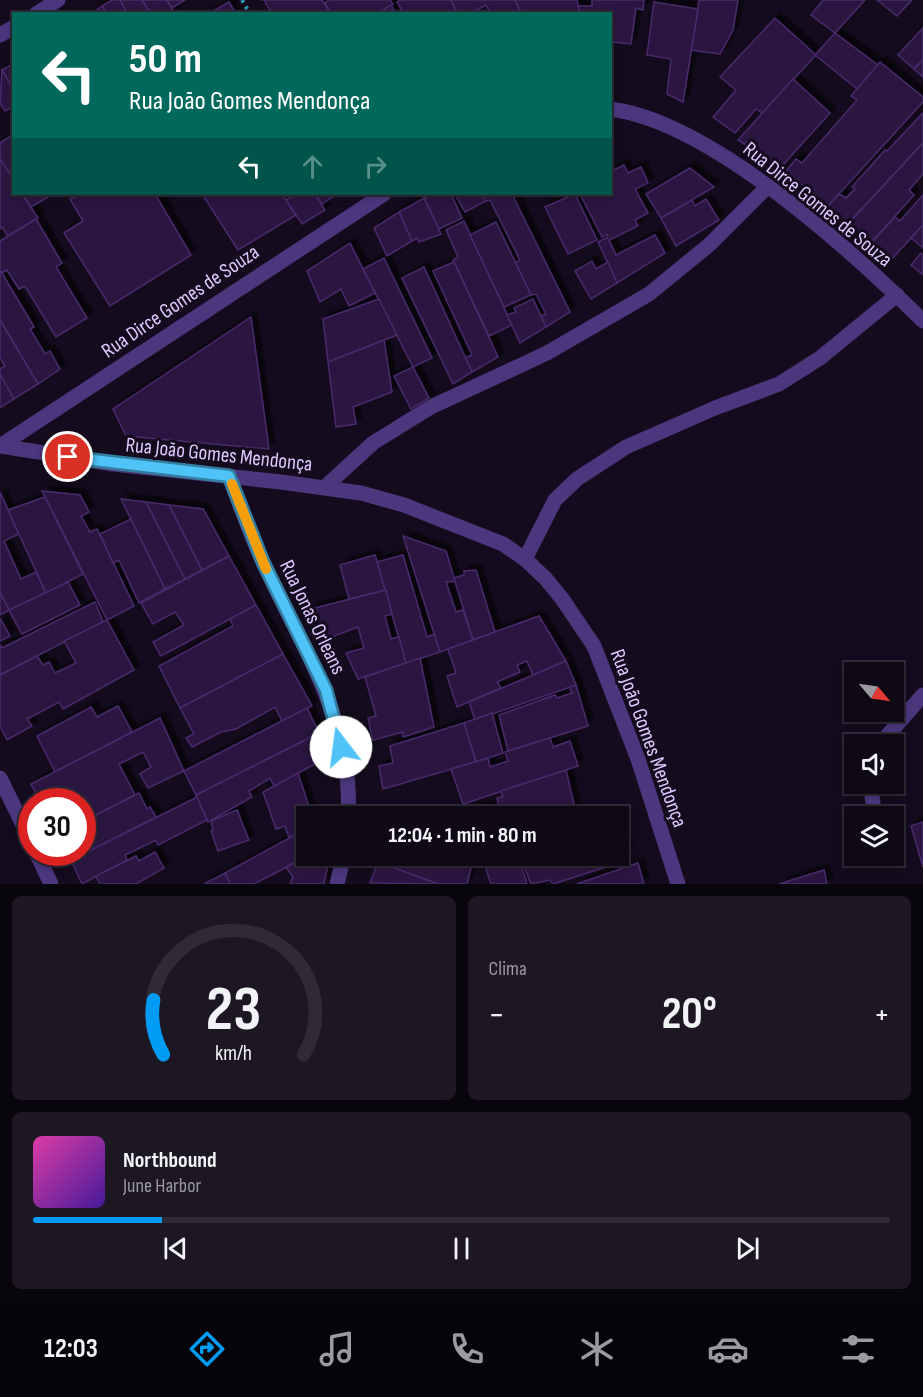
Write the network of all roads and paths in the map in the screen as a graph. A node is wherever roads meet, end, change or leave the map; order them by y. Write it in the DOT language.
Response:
graph roads {
  1 [pos="58,0"];
  2 [pos="39,12"];
  3 [pos="612,109"];
  4 [pos="768,186"];
  5 [pos="382,195"];
  6 [pos="897,295"];
  7 [pos="923,321"];
  8 [pos="0,446"];
  9 [pos="229,476"];
  10 [pos="325,487"];
  11 [pos="525,559"];
  12 [pos="923,695"];
  13 [pos="889,734"];
  14 [pos="0,778"];
  15 [pos="348,806"];
  16 [pos="18,815"];
  17 [pos="43,866"];
  18 [pos="341,866"];
  19 [pos="51,884"];
  20 [pos="337,884"];
  21 [pos="678,884"];
  1 -- 2 [label="street"];
  3 -- 4 [label="street, Rua Dirce Gomes de Souza"];
  4 -- 6 [label="street, Rua Dirce Gomes de Souza"];
  4 -- 10 [label="street"];
  5 -- 8 [label="street, Rua Dirce Gomes de Souza"];
  6 -- 7 [label="street, Rua Dirce Gomes de Souza"];
  6 -- 11 [label="street"];
  8 -- 9 [label="street, Rua João Gomes Mendonça"];
  9 -- 10 [label="street, Rua João Gomes Mendonça"];
  9 -- 15 [label="street, Rua Jonas Orleans"];
  10 -- 11 [label="street, Rua João Gomes Mendonça"];
  11 -- 21 [label="street, Rua João Gomes Mendonça"];
  12 -- 13 [label="street"];
  14 -- 16 [label="street"];
  17 -- 19 [label="street"];
  18 -- 20 [label="street"];
}
